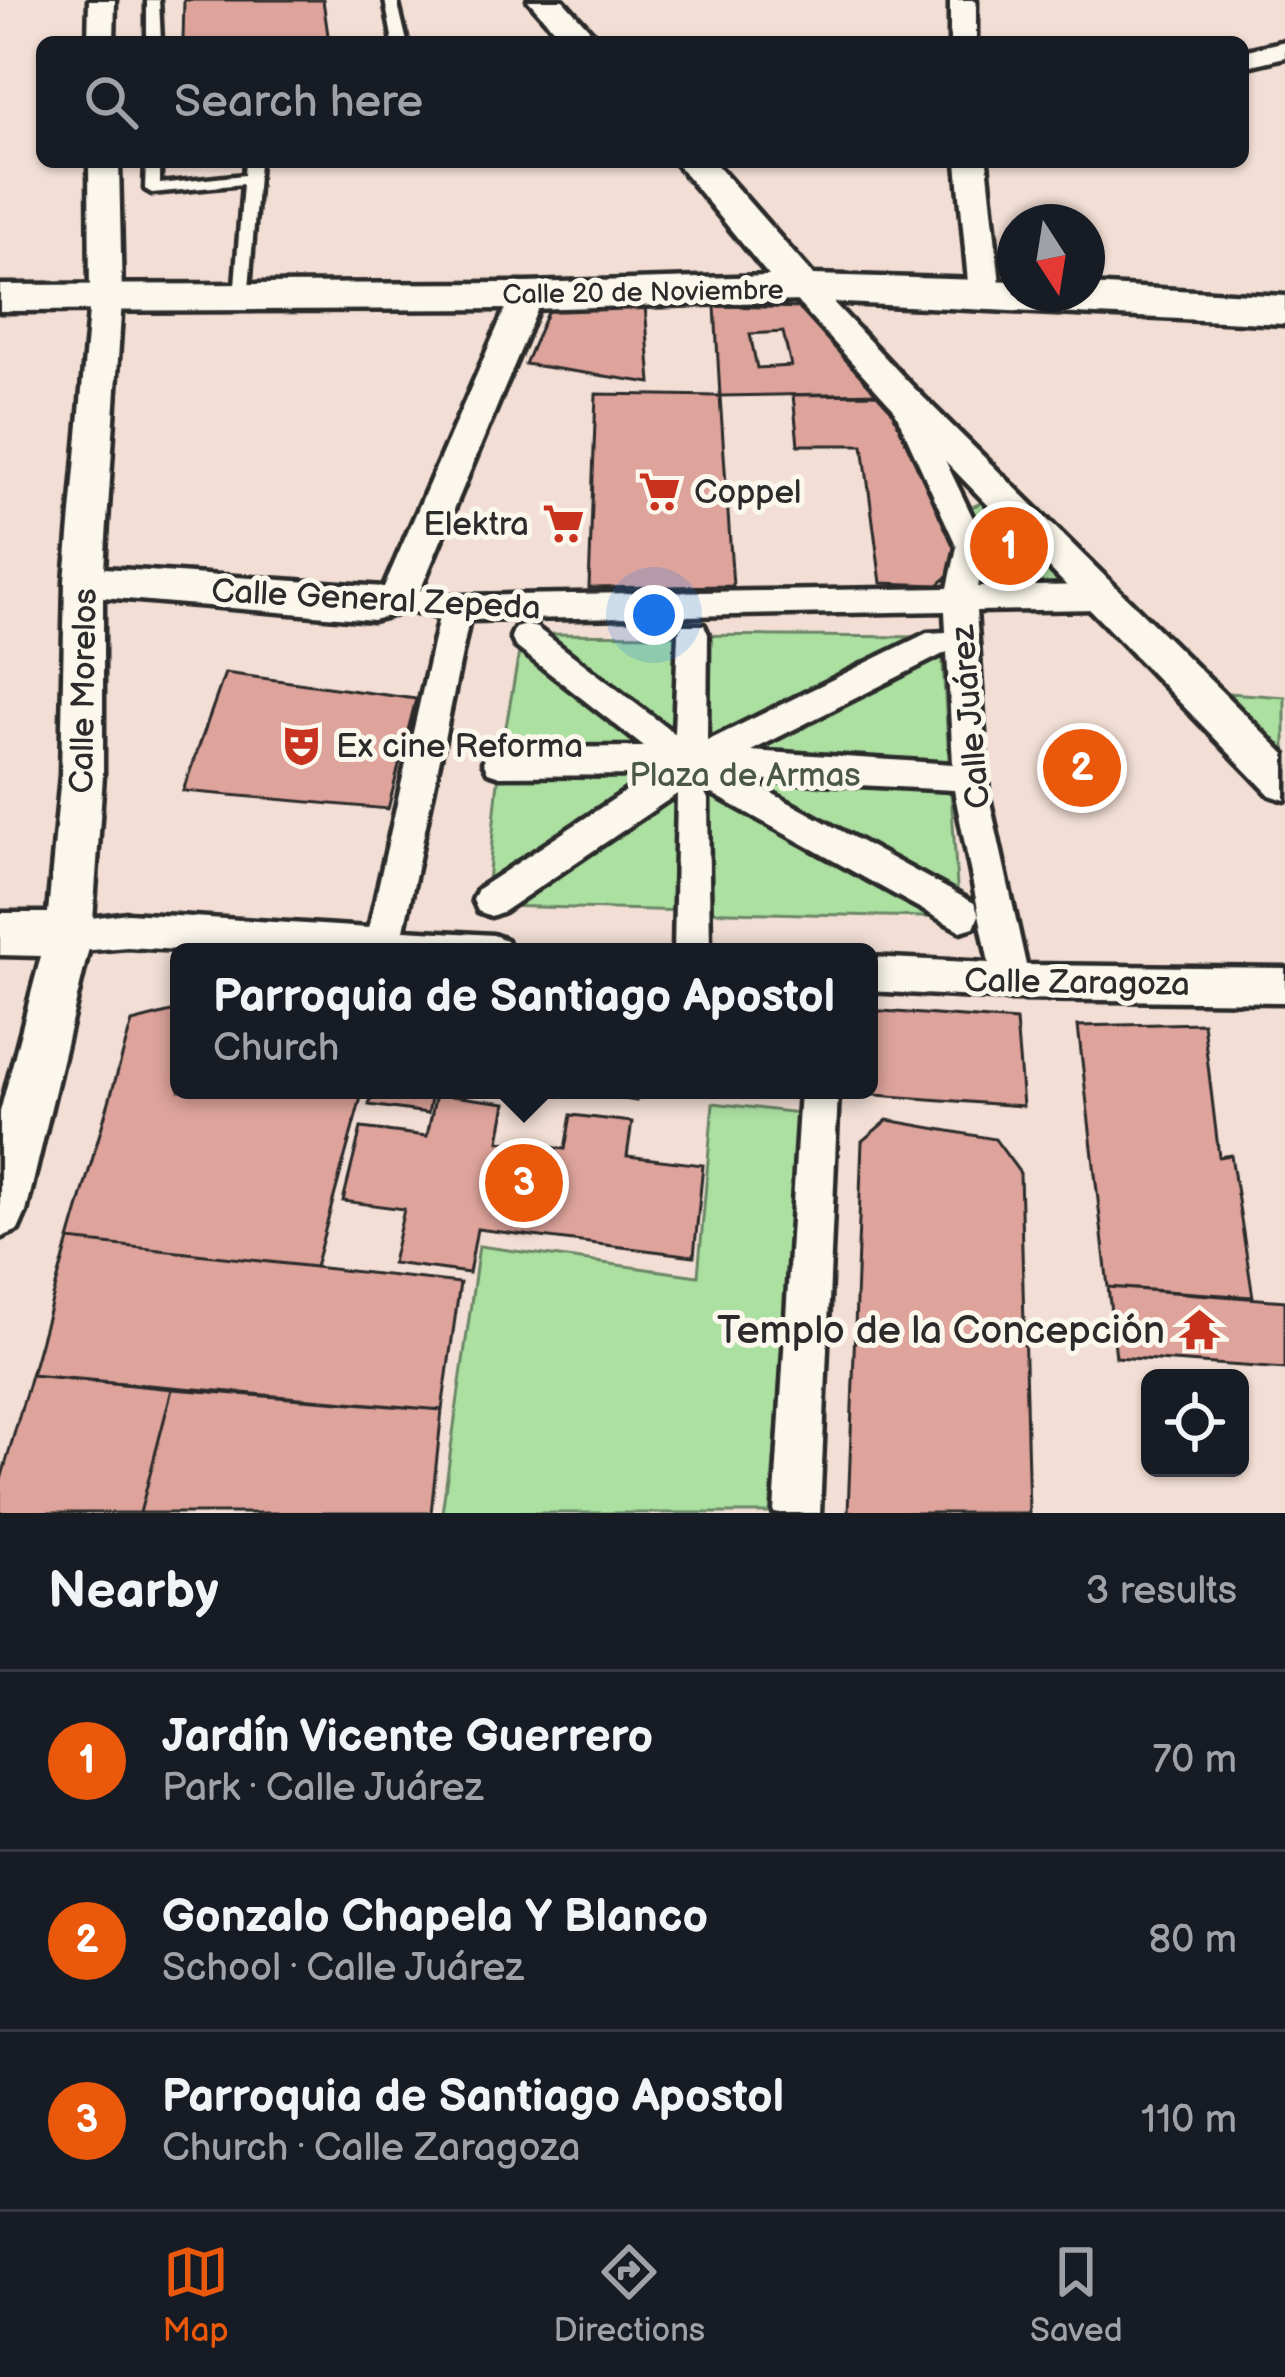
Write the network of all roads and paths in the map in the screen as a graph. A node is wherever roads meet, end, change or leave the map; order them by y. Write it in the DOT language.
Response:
graph roads {
  1 [pos="102,0"];
  2 [pos="153,0"];
  3 [pos="391,0"];
  4 [pos="545,0"];
  5 [pos="962,0"];
  6 [pos="101,36"];
  7 [pos="154,36"];
  8 [pos="399,36"];
  9 [pos="578,36"];
  10 [pos="963,36"];
  11 [pos="1285,49"];
  12 [pos="1249,58"];
  13 [pos="104,168"];
  14 [pos="153,168"];
  15 [pos="699,168"];
  16 [pos="973,168"];
  17 [pos="253,170"];
  18 [pos="802,288"];
  19 [pos="985,293"];
  20 [pos="527,296"];
  21 [pos="0,298"];
  22 [pos="242,298"];
  23 [pos="106,299"];
  24 [pos="1285,310"];
  25 [pos="900,394"];
  26 [pos="84,580"];
  27 [pos="1100,597"];
  28 [pos="398,598"];
  29 [pos="960,603"];
  30 [pos="456,608"];
  31 [pos="693,634"];
  32 [pos="526,637"];
  33 [pos="938,642"];
  34 [pos="500,761"];
  35 [pos="691,770"];
  36 [pos="950,777"];
  37 [pos="1285,782"];
  38 [pos="490,900"];
  39 [pos="961,915"];
  40 [pos="0,934"];
  41 [pos="69,935"];
  42 [pos="349,943"];
  43 [pos="383,943"];
  44 [pos="692,943"];
  45 [pos="878,975"];
  46 [pos="1011,982"];
  47 [pos="1285,985"];
  48 [pos="819,1099"];
  49 [pos="0,1212"];
  50 [pos="797,1513"];
  1 -- 6 [label="street"];
  2 -- 7 [label="lane"];
  3 -- 8 [label="lane"];
  4 -- 9 [label="street"];
  5 -- 10 [label="street"];
  11 -- 12 [label="street"];
  13 -- 23 [label="street, Calle Morelos"];
  14 -- 17 [label="lane"];
  15 -- 18 [label="street"];
  16 -- 19 [label="street"];
  17 -- 22 [label="lane"];
  18 -- 19 [label="street, Calle 20 de Noviembre"];
  18 -- 20 [label="street, Calle 20 de Noviembre"];
  18 -- 25 [label="street"];
  19 -- 24 [label="street, Calle 20 de Noviembre"];
  20 -- 22 [label="street, Calle 20 de Noviembre"];
  20 -- 28 [label="street"];
  21 -- 23 [label="street, Calle 20 de Noviembre"];
  22 -- 23 [label="street, Calle 20 de Noviembre"];
  23 -- 26 [label="street, Calle Morelos"];
  25 -- 27 [label="street"];
  25 -- 29 [label="street, Calle Juárez"];
  26 -- 28 [label="street, Calle General Zepeda"];
  26 -- 41 [label="street, Calle Morelos"];
  27 -- 29 [label="street, Calle General Zepeda"];
  27 -- 37 [label="street"];
  28 -- 30 [label="street, Calle General Zepeda"];
  29 -- 30 [label="street, Calle General Zepeda"];
  29 -- 46 [label="street, Calle Juárez"];
  30 -- 43 [label="street"];
  31 -- 35 [label="street"];
  32 -- 35 [label="street"];
  33 -- 35 [label="street"];
  34 -- 35 [label="street"];
  35 -- 36 [label="street"];
  35 -- 38 [label="street"];
  35 -- 39 [label="street"];
  35 -- 44 [label="street"];
  40 -- 41 [label="street"];
  41 -- 42 [label="street"];
  41 -- 49 [label="street, Calle Morelos"];
  45 -- 46 [label="street, Calle Zaragoza"];
  46 -- 47 [label="street, Calle Zaragoza"];
  48 -- 50 [label="street"];
}
